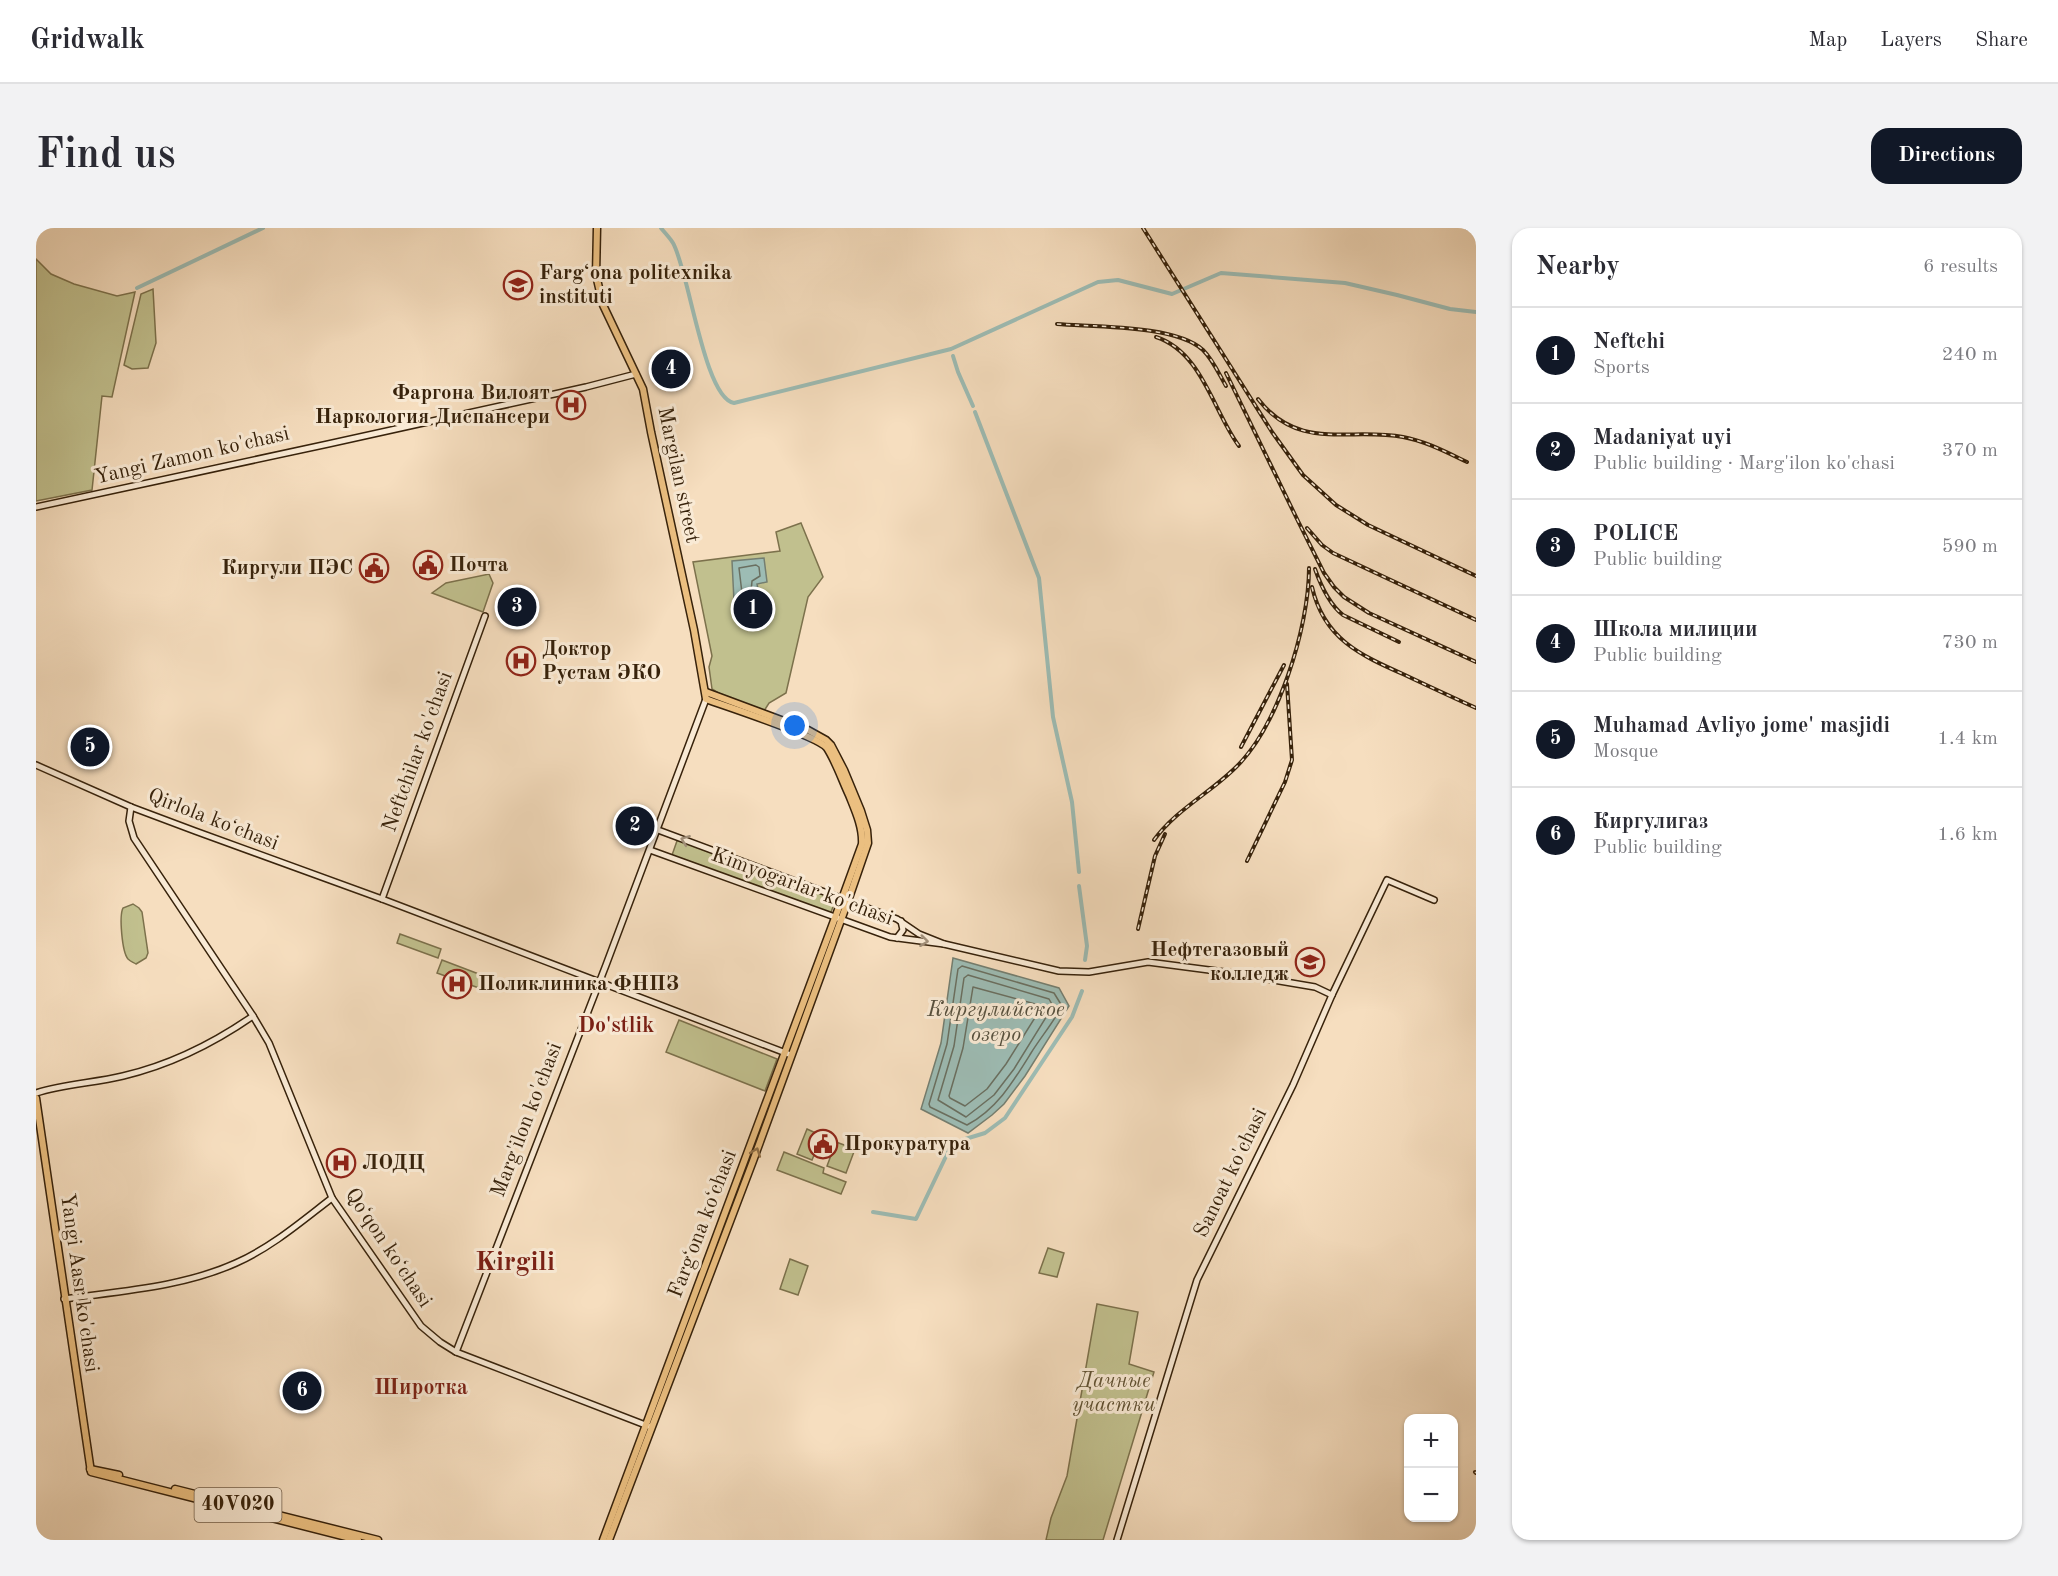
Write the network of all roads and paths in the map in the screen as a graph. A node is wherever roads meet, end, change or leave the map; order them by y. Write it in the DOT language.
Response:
graph roads {
  1 [pos="597,228"];
  2 [pos="636,374"];
  3 [pos="36,507"];
  4 [pos="486,616"];
  5 [pos="706,696"];
  6 [pos="36,765"];
  7 [pos="132,807"];
  8 [pos="658,830"];
  9 [pos="650,850"];
  10 [pos="382,899"];
  11 [pos="845,900"];
  12 [pos="1434,900"];
  13 [pos="838,920"];
  14 [pos="901,921"];
  15 [pos="897,938"];
  16 [pos="944,944"];
  17 [pos="600,982"];
  18 [pos="1332,995"];
  19 [pos="253,1016"];
  20 [pos="788,1054"];
  21 [pos="36,1093"];
  22 [pos="36,1098"];
  23 [pos="332,1198"];
  24 [pos="64,1299"];
  25 [pos="456,1352"];
  26 [pos="649,1427"];
  27 [pos="290,1520"];
  28 [pos="358,1540"];
  29 [pos="378,1540"];
  30 [pos="603,1540"];
  31 [pos="609,1540"];
  32 [pos="1117,1540"];
  1 -- 2 [label="main road, Margilan street"];
  2 -- 3 [label="street, Yangi Zamon ko'chasi"];
  2 -- 5 [label="main road, Margilan street"];
  4 -- 10 [label="street, Neftchilar ko'chasi"];
  5 -- 8 [label="street, Marg'ilon ko'chasi"];
  5 -- 11 [label="main road, Fargʻona koʻchasi"];
  6 -- 7 [label="street, Qirlola koʻchasi"];
  7 -- 10 [label="street, Qirlola koʻchasi"];
  7 -- 19 [label="street, Qoʻqon koʻchasi"];
  8 -- 9 [label="street, Marg'ilon ko'chasi"];
  11 -- 8 [label="street, Kimyogarlar ko'chasi, one-way"];
  9 -- 13 [label="street, Kimyogarlar ko'chasi"];
  9 -- 17 [label="street, Marg'ilon ko'chasi"];
  10 -- 17 [label="street, Qirlola koʻchasi"];
  11 -- 13 [label="main road, Fargʻona koʻchasi"];
  11 -- 14 [label="street, Kimyogarlar ko'chasi"];
  12 -- 18 [label="street, Sanoat ko'chasi"];
  13 -- 15 [label="street, Kimyogarlar ko'chasi"];
  13 -- 20 [label="main road, Fargʻona koʻchasi"];
  14 -- 15 [label="street"];
  14 -- 16 [label="street, Kimyogarlar ko'chasi"];
  15 -- 16 [label="street, Kimyogarlar ko'chasi, one-way"];
  16 -- 18 [label="street, Kimyogarlar ko'chasi"];
  17 -- 20 [label="street, Qirlola koʻchasi"];
  17 -- 25 [label="street, Marg'ilon ko'chasi"];
  18 -- 32 [label="street, Sanoat ko'chasi"];
  19 -- 21 [label="street"];
  19 -- 23 [label="street, Qoʻqon koʻchasi"];
  20 -- 26 [label="main road, Fargʻona koʻchasi"];
  22 -- 24 [label="main road, Yangi Aasr ko'chasi / 40V020"];
  23 -- 24 [label="street"];
  23 -- 25 [label="street, Qoʻqon koʻchasi"];
  24 -- 27 [label="main road, Yangi Aasr ko'chasi / 40V020"];
  25 -- 26 [label="street, Qoʻqon koʻchasi"];
  26 -- 30 [label="main road, Fargʻona koʻchasi"];
  26 -- 31 [label="main road, Fargʻona koʻchasi"];
  27 -- 28 [label="main road"];
  27 -- 29 [label="main road, 40V020"];
}
